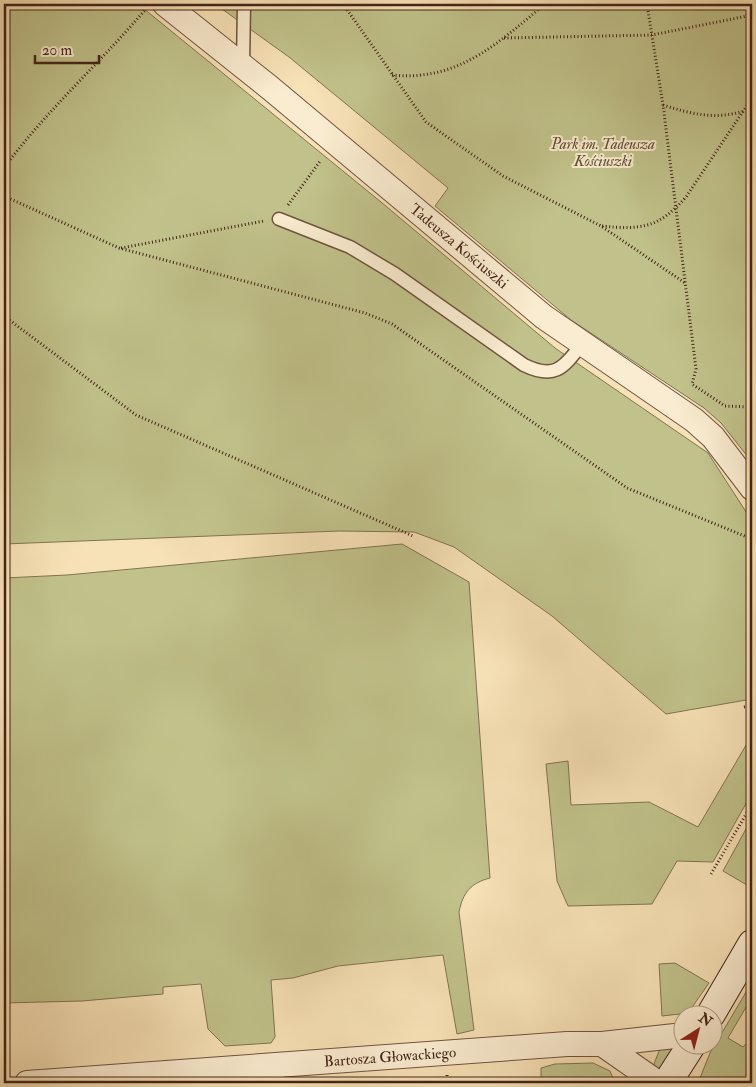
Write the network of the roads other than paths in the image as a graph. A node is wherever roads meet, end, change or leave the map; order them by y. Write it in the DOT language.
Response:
graph roads {
  1 [pos="165,4"];
  2 [pos="244,4"];
  3 [pos="243,65"];
  4 [pos="279,219"];
  5 [pos="582,344"];
  6 [pos="752,488"];
  7 [pos="752,944"];
  8 [pos="717,1004"];
  9 [pos="674,1036"];
  10 [pos="602,1044"];
  11 [pos="686,1054"];
  12 [pos="278,1075"];
  13 [pos="27,1083"];
  14 [pos="658,1083"];
  15 [pos="667,1083"];
  1 -- 3 [label="street, Tadeusza Kościuszki"];
  2 -- 3 [label="lane"];
  3 -- 5 [label="street, Tadeusza Kościuszki"];
  4 -- 5 [label="lane"];
  5 -- 6 [label="street, Tadeusza Kościuszki"];
  7 -- 8 [label="street"];
  9 -- 10 [label="street, Bartosza Głowackiego"];
  10 -- 12 [label="street, Bartosza Głowackiego"];
  10 -- 14 [label="street"];
  11 -- 15 [label="street"];
  12 -- 13 [label="street, Bartosza Głowackiego"];
}
